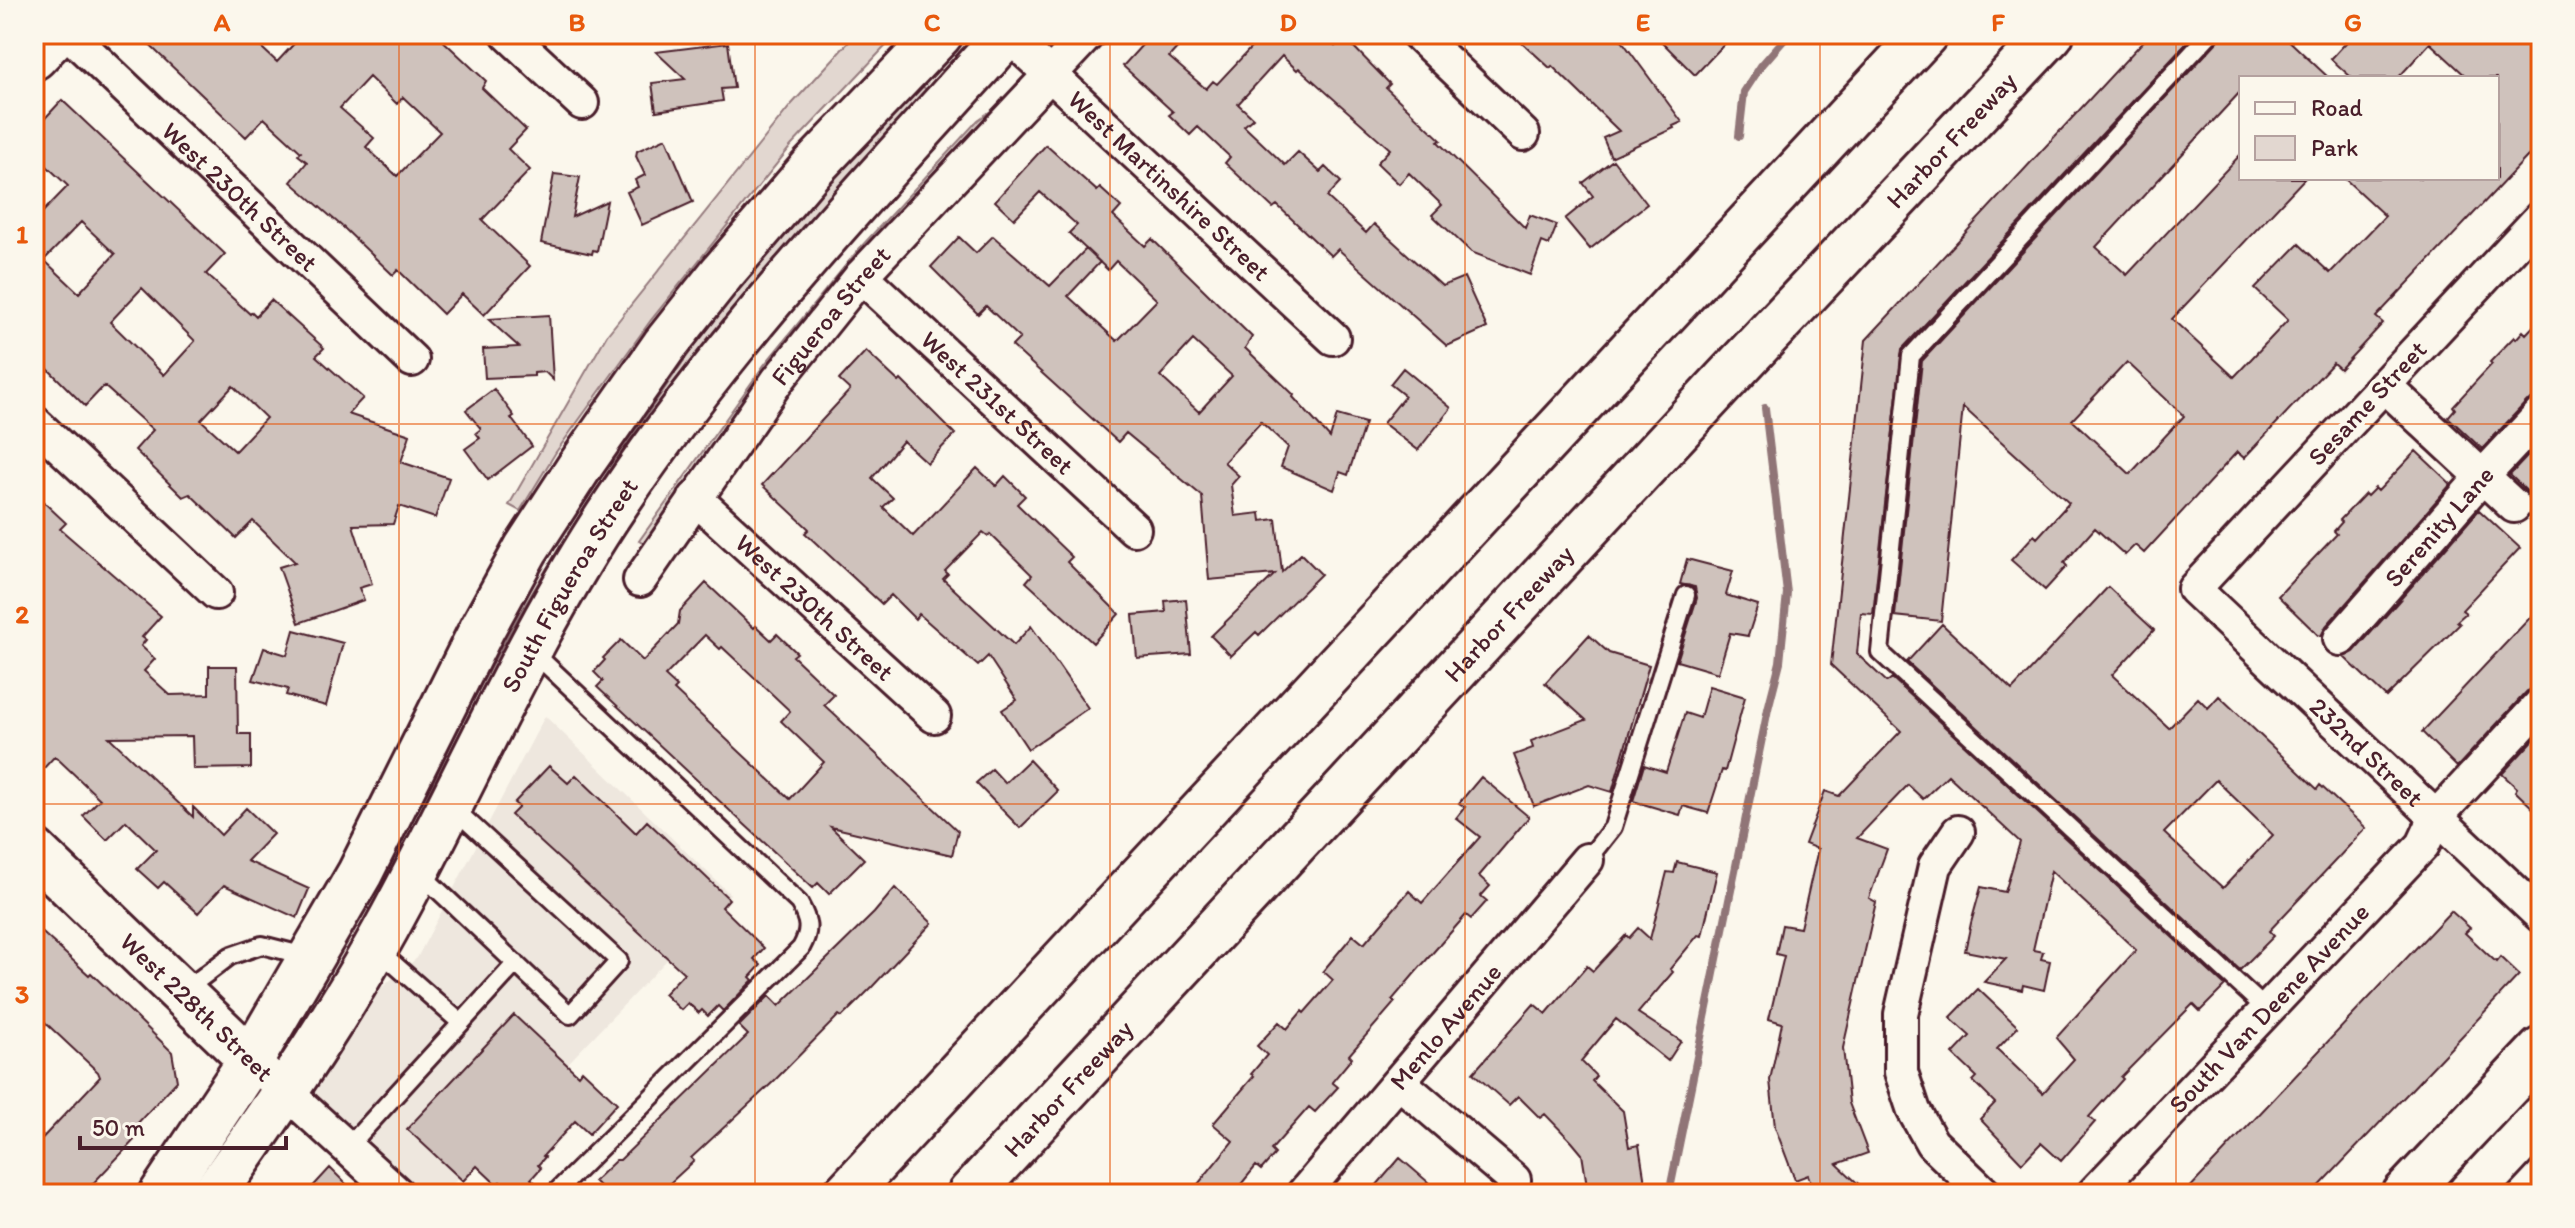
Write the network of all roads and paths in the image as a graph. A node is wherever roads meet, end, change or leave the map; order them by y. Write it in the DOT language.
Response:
graph roads {
  1 [pos="56,34"];
  2 [pos="69,34"];
  3 [pos="508,34"];
  4 [pos="940,34"];
  5 [pos="1008,34"];
  6 [pos="1088,34"];
  7 [pos="1418,34"];
  8 [pos="1925,34"];
  9 [pos="2051,34"];
  10 [pos="2210,34"];
  11 [pos="34,57"];
  12 [pos="1050,74"];
  13 [pos="582,103"];
  14 [pos="1523,134"];
  15 [pos="2541,217"];
  16 [pos="861,276"];
  17 [pos="1333,338"];
  18 [pos="412,360"];
  19 [pos="2384,385"];
  20 [pos="2541,414"];
  21 [pos="34,422"];
  22 [pos="2483,476"];
  23 [pos="695,498"];
  24 [pos="2514,506"];
  25 [pos="1134,529"];
  26 [pos="640,580"];
  27 [pos="2194,589"];
  28 [pos="216,593"];
  29 [pos="1686,595"];
  30 [pos="2340,639"];
  31 [pos="530,649"];
  32 [pos="2541,705"];
  33 [pos="934,716"];
  34 [pos="449,805"];
  35 [pos="2436,817"];
  36 [pos="1958,832"];
  37 [pos="34,851"];
  38 [pos="1587,860"];
  39 [pos="417,870"];
  40 [pos="2541,916"];
  41 [pos="375,948"];
  42 [pos="311,957"];
  43 [pos="516,963"];
  44 [pos="182,993"];
  45 [pos="2267,1010"];
  46 [pos="461,1023"];
  47 [pos="2541,1050"];
  48 [pos="251,1060"];
  49 [pos="1399,1082"];
  50 [pos="286,1092"];
  51 [pos="2541,1118"];
  52 [pos="347,1148"];
  53 [pos="1514,1180"];
  54 [pos="162,1194"];
  55 [pos="214,1194"];
  56 [pos="398,1194"];
  57 [pos="554,1194"];
  58 [pos="846,1194"];
  59 [pos="970,1194"];
  60 [pos="1303,1194"];
  61 [pos="1985,1194"];
  62 [pos="2093,1194"];
  63 [pos="2405,1194"];
  64 [pos="2470,1194"];
  1 -- 11 [label="main road"];
  2 -- 18 [label="street, West 230th Street"];
  3 -- 13 [label="street"];
  4 -- 42 [label="main road, South Figueroa Street"];
  5 -- 12 [label="street, West Martinshire Street"];
  5 -- 31 [label="main road, South Figueroa Street"];
  6 -- 12 [label="street, Figueroa Street"];
  7 -- 14 [label="street"];
  8 -- 58 [label="main road"];
  9 -- 59 [label="main road, Harbor Freeway"];
  10 -- 45 [label="lane"];
  12 -- 16 [label="street, Figueroa Street"];
  12 -- 17 [label="street, West Martinshire Street"];
  15 -- 19 [label="street, Sesame Street"];
  16 -- 23 [label="street, Figueroa Street"];
  16 -- 25 [label="street, West 231st Street"];
  19 -- 22 [label="street"];
  19 -- 27 [label="street, Sesame Street"];
  20 -- 22 [label="street, Serenity Lane"];
  21 -- 28 [label="street"];
  22 -- 24 [label="street"];
  22 -- 30 [label="street, Serenity Lane"];
  23 -- 26 [label="street, Figueroa Street"];
  23 -- 33 [label="street, West 230th Street"];
  27 -- 35 [label="street, 232nd Street"];
  29 -- 38 [label="lane"];
  31 -- 34 [label="main road, South Figueroa Street"];
  31 -- 57 [label="lane"];
  32 -- 35 [label="street, South Van Deene Avenue"];
  34 -- 39 [label="main road, South Figueroa Street"];
  34 -- 43 [label="lane"];
  35 -- 40 [label="street, 232nd Street"];
  35 -- 45 [label="street, South Van Deene Avenue"];
  36 -- 61 [label="street"];
  37 -- 44 [label="main road, West 228th Street"];
  38 -- 49 [label="street, Menlo Avenue"];
  39 -- 41 [label="main road, South Figueroa Street"];
  39 -- 43 [label="lane"];
  41 -- 46 [label="lane"];
  41 -- 50 [label="main road, South Figueroa Street"];
  42 -- 44 [label="lane"];
  42 -- 48 [label="main road, South Figueroa Street"];
  43 -- 46 [label="lane"];
  44 -- 48 [label="main road, West 228th Street"];
  45 -- 62 [label="street, South Van Deene Avenue"];
  46 -- 52 [label="lane"];
  47 -- 63 [label="main road"];
  48 -- 50 [label="street, West 228th Street"];
  48 -- 54 [label="main road, South Figueroa Street"];
  49 -- 53 [label="street"];
  49 -- 60 [label="street, Menlo Avenue"];
  50 -- 52 [label="street, West 228th Street"];
  50 -- 55 [label="main road, South Figueroa Street"];
  51 -- 64 [label="main road"];
  52 -- 56 [label="street, West 228th Street"];
}
